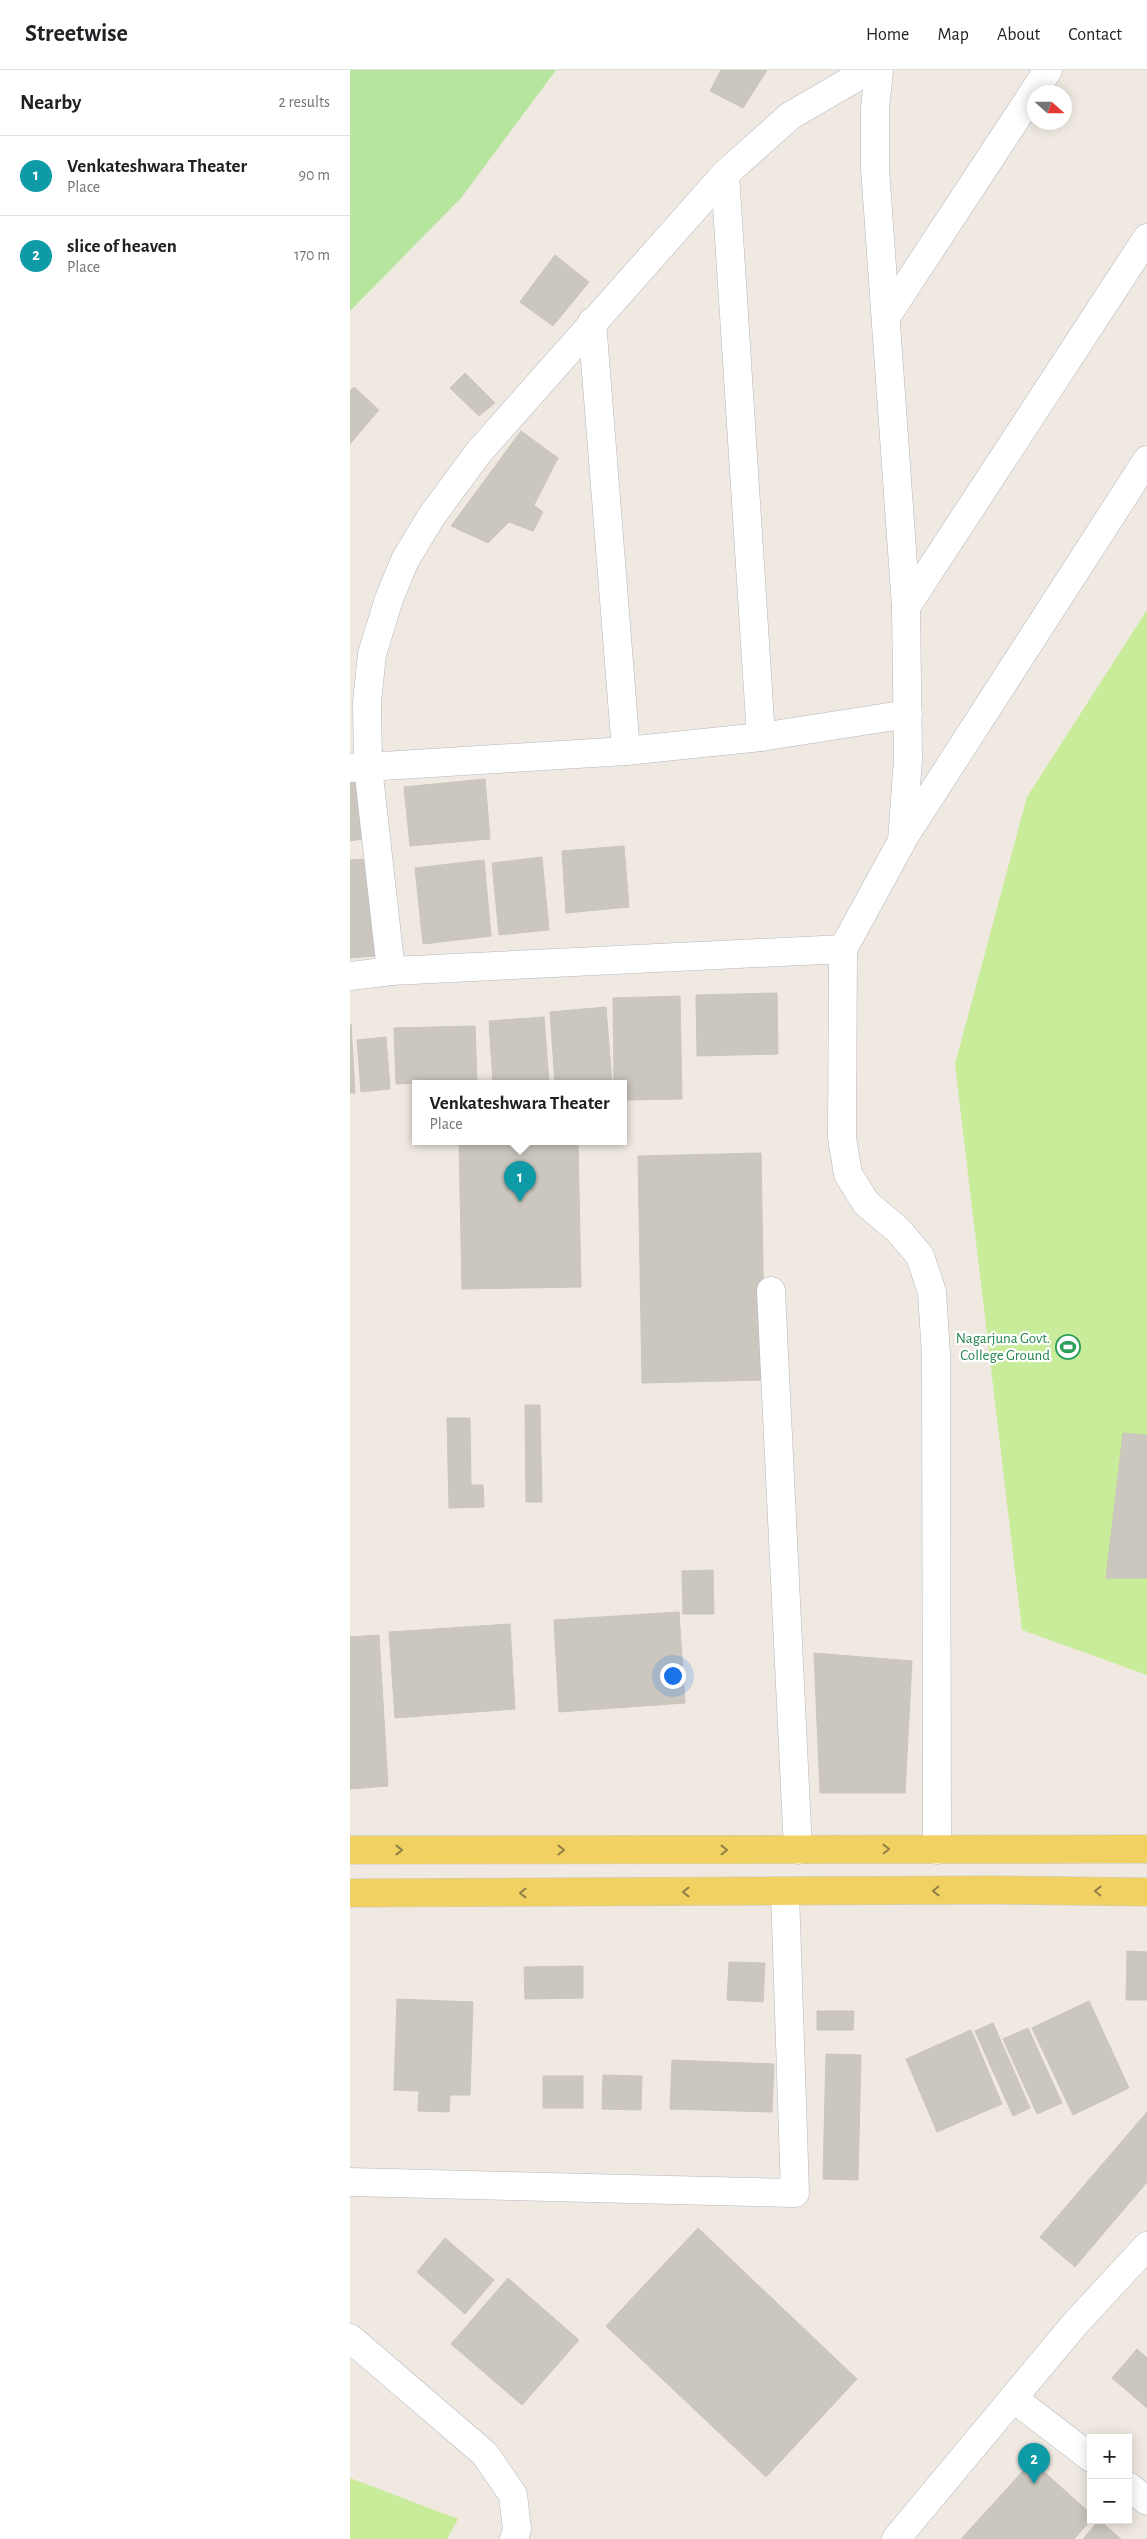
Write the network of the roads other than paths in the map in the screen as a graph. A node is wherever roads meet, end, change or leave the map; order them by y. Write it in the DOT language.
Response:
graph roads {
  1 [pos="869,70"];
  2 [pos="879,70"];
  3 [pos="1048,70"];
  4 [pos="725,174"];
  5 [pos="1147,238"];
  6 [pos="886,317"];
  7 [pos="592,322"];
  8 [pos="1147,460"];
  9 [pos="906,607"];
  10 [pos="908,714"];
  11 [pos="761,737"];
  12 [pos="626,752"];
  13 [pos="359,768"];
  14 [pos="902,841"];
  15 [pos="844,949"];
  16 [pos="391,971"];
  17 [pos="350,976"];
  18 [pos="771,1291"];
  19 [pos="1147,1849"];
  20 [pos="350,1850"];
  21 [pos="798,1850"];
  22 [pos="937,1850"];
  23 [pos="785,1892"];
  24 [pos="1147,1892"];
  25 [pos="350,1893"];
  26 [pos="350,2182"];
  27 [pos="1147,2246"];
  28 [pos="350,2338"];
  29 [pos="1013,2398"];
  30 [pos="1087,2455"];
  31 [pos="1132,2489"];
  32 [pos="1147,2500"];
  33 [pos="514,2539"];
  34 [pos="896,2539"];
  1 -- 4 [label="street"];
  2 -- 6 [label="street"];
  3 -- 6 [label="street"];
  4 -- 7 [label="street"];
  4 -- 11 [label="street"];
  5 -- 9 [label="street"];
  6 -- 9 [label="street"];
  7 -- 12 [label="street"];
  7 -- 13 [label="street"];
  8 -- 14 [label="street"];
  9 -- 10 [label="street"];
  10 -- 11 [label="street"];
  10 -- 14 [label="street"];
  11 -- 12 [label="street"];
  12 -- 13 [label="street"];
  13 -- 16 [label="street"];
  14 -- 15 [label="street"];
  15 -- 16 [label="street"];
  15 -- 22 [label="street"];
  16 -- 17 [label="street"];
  18 -- 21 [label="street"];
  19 -- 22 [label="main road"];
  20 -- 21 [label="main road, one-way"];
  21 -- 22 [label="main road, one-way"];
  24 -- 23 [label="main road, one-way"];
  23 -- 25 [label="main road, one-way"];
  23 -- 26 [label="street"];
  27 -- 29 [label="street"];
  28 -- 33 [label="street"];
  29 -- 30 [label="street"];
  29 -- 34 [label="street"];
  31 -- 32 [label="street"];
}
